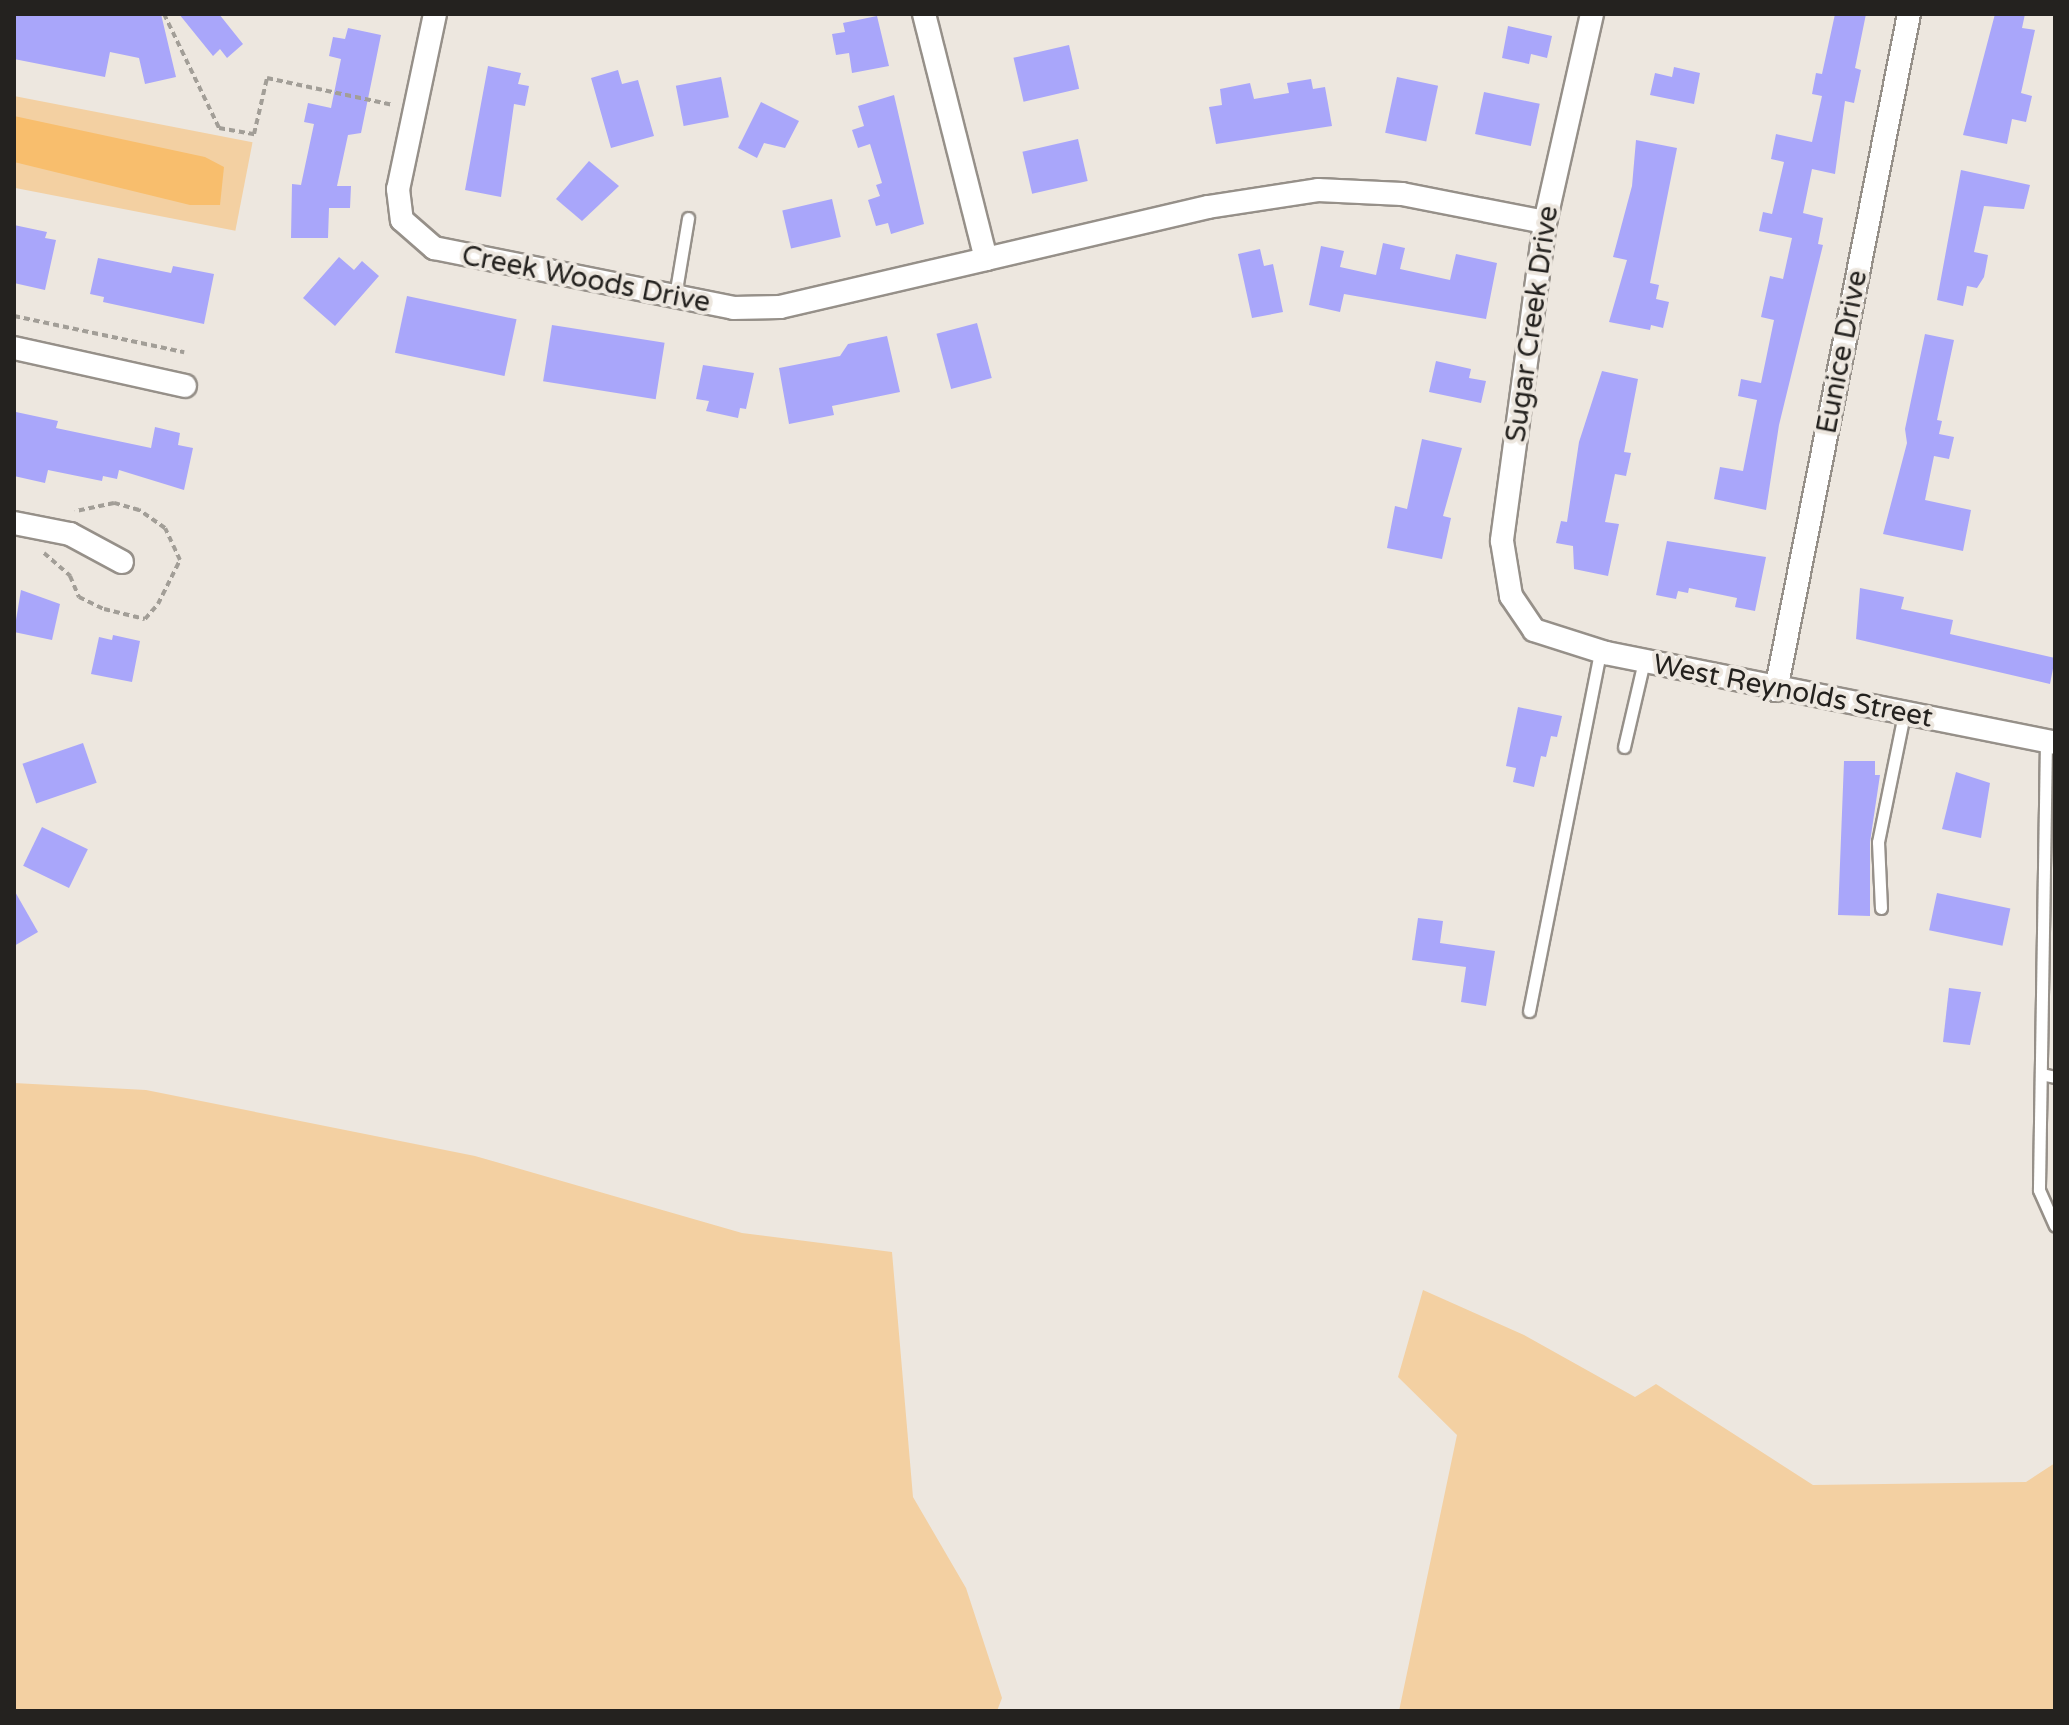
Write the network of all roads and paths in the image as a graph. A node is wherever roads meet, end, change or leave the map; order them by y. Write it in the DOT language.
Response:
graph roads {
  1 [pos="164,14"];
  2 [pos="435,14"];
  3 [pos="924,14"];
  4 [pos="1592,14"];
  5 [pos="1909,14"];
  6 [pos="403,107"];
  7 [pos="688,218"];
  8 [pos="1545,222"];
  9 [pos="986,259"];
  10 [pos="675,296"];
  11 [pos="14,316"];
  12 [pos="14,348"];
  13 [pos="184,352"];
  14 [pos="185,386"];
  15 [pos="14,523"];
  16 [pos="122,562"];
  17 [pos="1534,630"];
  18 [pos="1600,651"];
  19 [pos="1644,661"];
  20 [pos="1776,690"];
  21 [pos="1904,714"];
  22 [pos="2051,742"];
  23 [pos="1624,747"];
  24 [pos="1881,908"];
  25 [pos="1529,1011"];
  26 [pos="2041,1074"];
  27 [pos="2055,1077"];
  28 [pos="2055,1226"];
  1 -- 6 [label="path"];
  2 -- 10 [label="street, Creek Woods Drive"];
  3 -- 9 [label="street"];
  4 -- 8 [label="street, Sugar Creek Drive"];
  5 -- 20 [label="street, Eunice Drive"];
  7 -- 10 [label="lane"];
  8 -- 9 [label="street, Creek Woods Drive"];
  8 -- 17 [label="street, Sugar Creek Drive"];
  9 -- 10 [label="street, Creek Woods Drive"];
  11 -- 13 [label="path"];
  12 -- 14 [label="street"];
  15 -- 16 [label="street"];
  17 -- 18 [label="street, West Reynolds Street"];
  18 -- 19 [label="street, West Reynolds Street"];
  18 -- 25 [label="lane"];
  19 -- 20 [label="street, West Reynolds Street"];
  19 -- 23 [label="lane"];
  20 -- 21 [label="street, West Reynolds Street"];
  21 -- 22 [label="street, West Reynolds Street"];
  21 -- 24 [label="lane"];
  22 -- 26 [label="lane"];
  26 -- 27 [label="lane"];
  26 -- 28 [label="lane"];
}
